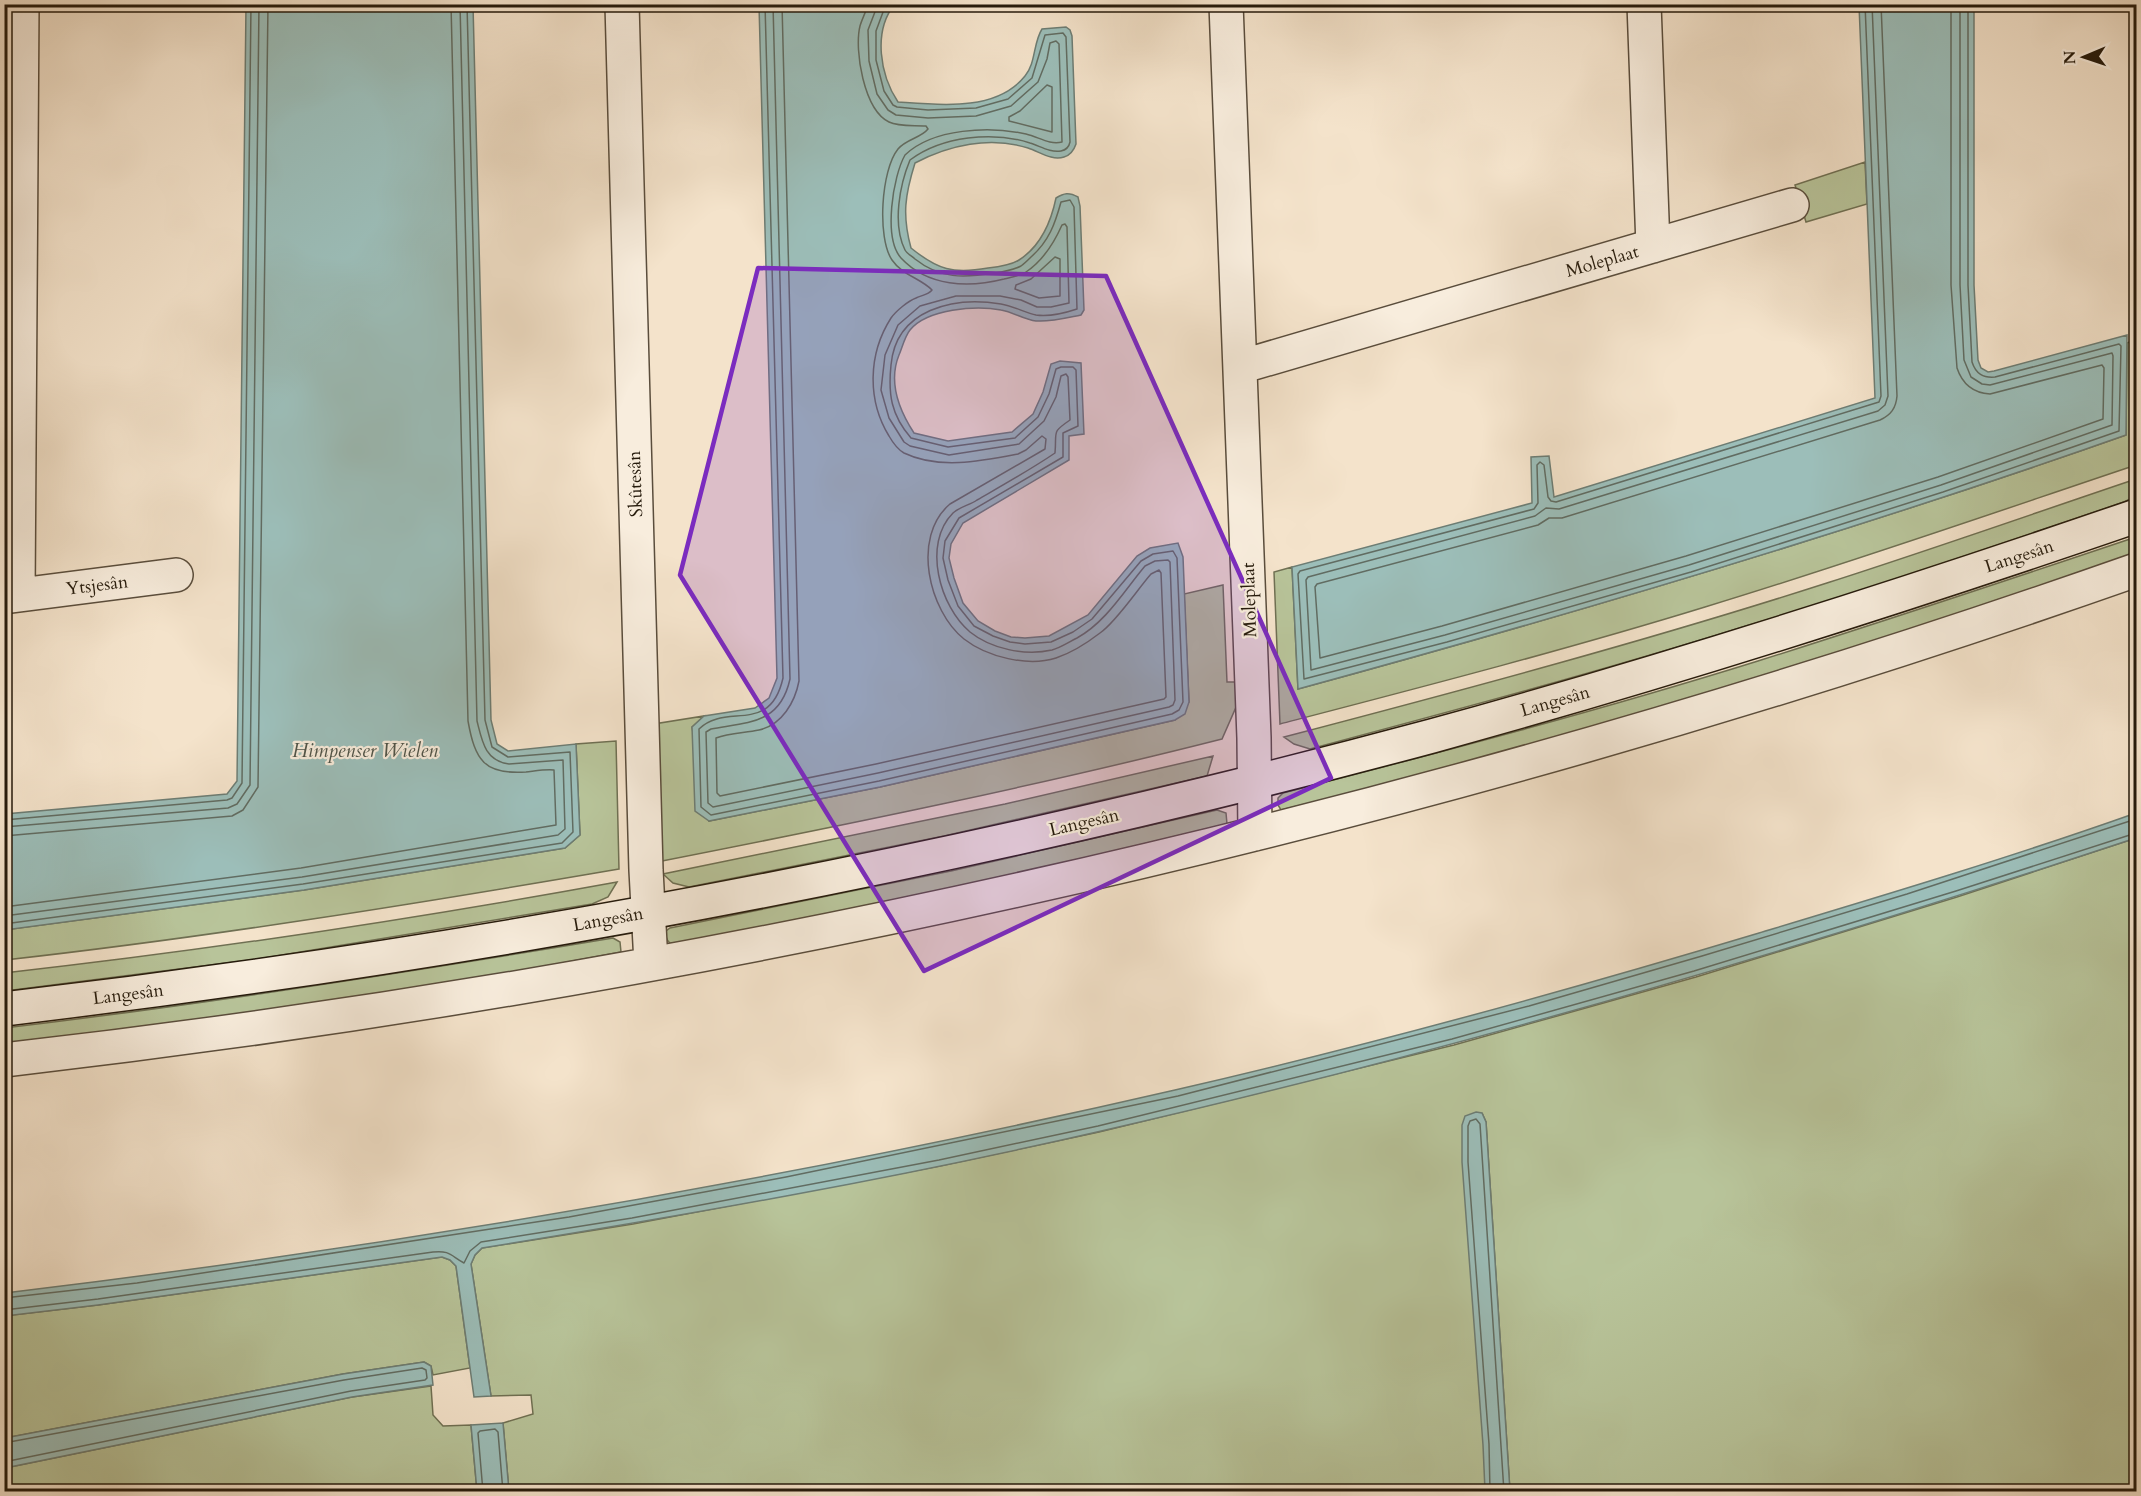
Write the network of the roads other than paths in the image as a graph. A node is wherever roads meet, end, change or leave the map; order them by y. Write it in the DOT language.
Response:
graph roads {
  1 [pos="22,4"];
  2 [pos="622,4"];
  3 [pos="1226,4"];
  4 [pos="1644,4"];
  5 [pos="1792,205"];
  6 [pos="1653,246"];
  7 [pos="1240,367"];
  8 [pos="2136,516"];
  9 [pos="2136,570"];
  10 [pos="176,575"];
  11 [pos="11,596"];
  12 [pos="1255,781"];
  13 [pos="1255,834"];
  14 [pos="648,913"];
  15 [pos="651,963"];
  16 [pos="4,1010"];
  17 [pos="4,1060"];
  1 -- 11 [label="street, Ytsjesân"];
  2 -- 14 [label="street, Skûtesân"];
  3 -- 7 [label="street, Moleplaat"];
  4 -- 6 [label="street, Moleplaat"];
  5 -- 6 [label="street, Moleplaat"];
  6 -- 7 [label="street, Moleplaat"];
  7 -- 12 [label="street, Moleplaat"];
  8 -- 12 [label="street, Langesân"];
  9 -- 13 [label="street"];
  10 -- 11 [label="street, Ytsjesân"];
  12 -- 13 [label="street, Moleplaat"];
  12 -- 14 [label="street, Langesân"];
  13 -- 15 [label="street"];
  14 -- 15 [label="street, Skûtesân"];
  14 -- 16 [label="street, Langesân"];
  15 -- 17 [label="street"];
}
